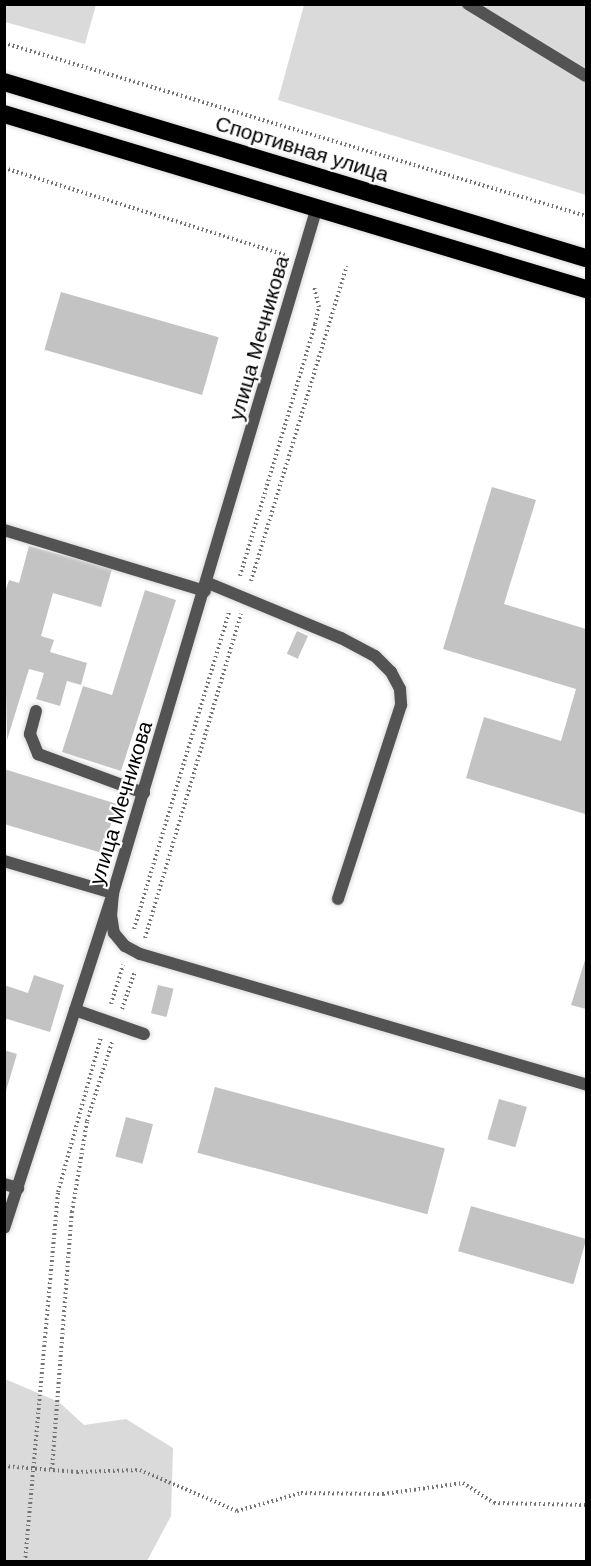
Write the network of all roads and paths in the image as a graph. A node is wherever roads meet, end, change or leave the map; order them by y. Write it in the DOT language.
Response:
graph roads {
  1 [pos="468,4"];
  2 [pos="4,42"];
  3 [pos="586,76"];
  4 [pos="4,82"];
  5 [pos="4,114"];
  6 [pos="317,207"];
  7 [pos="586,216"];
  8 [pos="586,258"];
  9 [pos="347,266"];
  10 [pos="586,289"];
  11 [pos="8,530"];
  12 [pos="207,587"];
  13 [pos="246,598"];
  14 [pos="36,711"];
  15 [pos="144,793"];
  16 [pos="4,861"];
  17 [pos="113,892"];
  18 [pos="338,899"];
  19 [pos="75,1010"];
  20 [pos="144,1034"];
  21 [pos="586,1084"];
  22 [pos="4,1184"];
  23 [pos="18,1188"];
  24 [pos="4,1228"];
  25 [pos="4,1466"];
  26 [pos="586,1505"];
  1 -- 3 [label="street"];
  2 -- 7 [label="path"];
  4 -- 8 [label="highway, Спортивная улица"];
  5 -- 6 [label="highway"];
  6 -- 10 [label="highway"];
  6 -- 12 [label="street, улица Мечникова"];
  9 -- 13 [label="path"];
  11 -- 12 [label="street"];
  12 -- 13 [label="street"];
  12 -- 15 [label="street, улица Мечникова"];
  13 -- 18 [label="street"];
  14 -- 15 [label="street"];
  15 -- 17 [label="street, улица Мечникова"];
  16 -- 17 [label="street"];
  17 -- 19 [label="street"];
  17 -- 21 [label="street, улица Мечникова"];
  19 -- 20 [label="street"];
  19 -- 23 [label="street"];
  22 -- 23 [label="street"];
  23 -- 24 [label="street"];
  25 -- 26 [label="path"];
}
